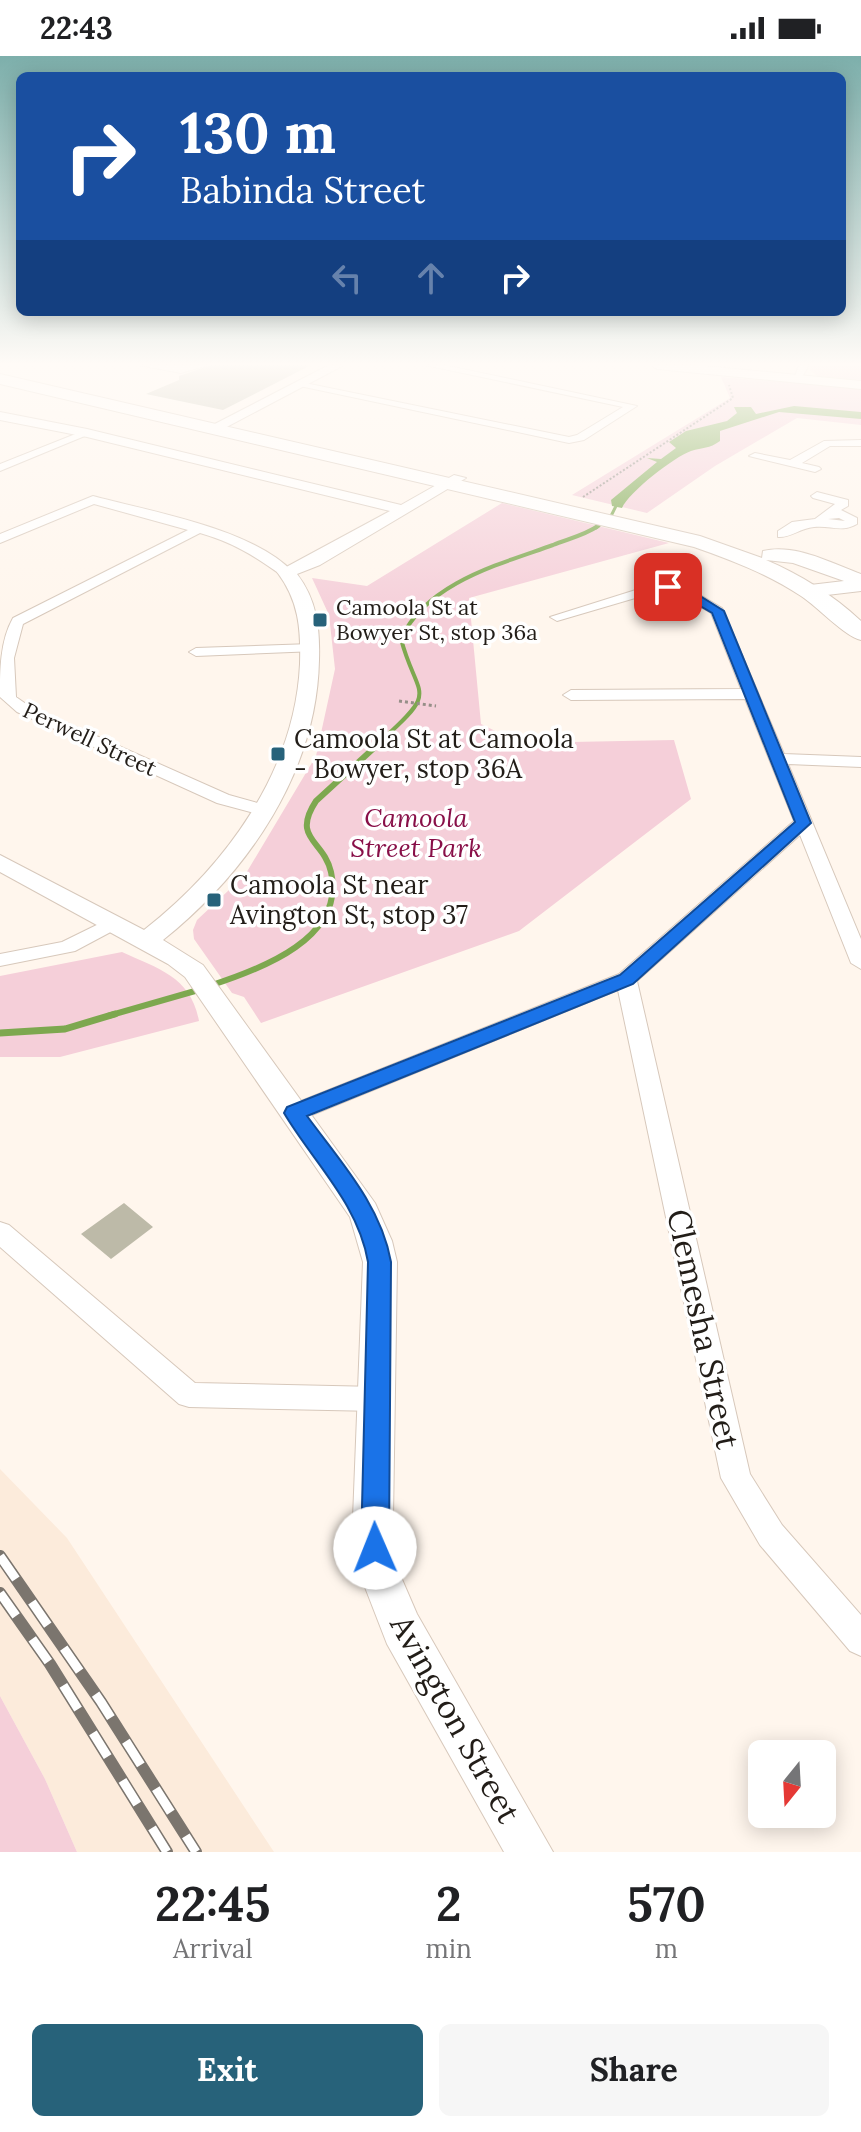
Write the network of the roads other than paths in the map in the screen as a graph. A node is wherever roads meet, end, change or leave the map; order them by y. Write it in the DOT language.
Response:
graph roads {
  1 [pos="48,449"];
  2 [pos="152,449"];
  3 [pos="317,449"];
  4 [pos="818,449"];
  5 [pos="755,456"];
  6 [pos="792,464"];
  7 [pos="0,468"];
  8 [pos="815,469"];
  9 [pos="455,481"];
  10 [pos="817,496"];
  11 [pos="404,510"];
  12 [pos="836,514"];
  13 [pos="624,519"];
  14 [pos="823,522"];
  15 [pos="857,523"];
  16 [pos="201,528"];
  17 [pos="782,534"];
  18 [pos="0,539"];
  19 [pos="286,572"];
  20 [pos="845,592"];
  21 [pos="557,617"];
  22 [pos="861,633"];
  23 [pos="311,648"];
  24 [pos="196,652"];
  25 [pos="750,694"];
  26 [pos="571,695"];
  27 [pos="776,759"];
  28 [pos="861,762"];
  29 [pos="262,810"];
  30 [pos="803,823"];
  31 [pos="0,862"];
  32 [pos="113,923"];
  33 [pos="146,941"];
  34 [pos="0,960"];
  35 [pos="861,963"];
  36 [pos="626,979"];
  37 [pos="294,1113"];
  38 [pos="0,1232"];
  39 [pos="377,1399"];
  40 [pos="861,1640"];
  41 [pos="530,1852"];
  1 -- 7 [label="street"];
  2 -- 11 [label="street"];
  3 -- 9 [label="main road"];
  4 -- 6 [label="street"];
  5 -- 6 [label="street"];
  6 -- 8 [label="street"];
  9 -- 11 [label="street"];
  9 -- 13 [label="main road"];
  10 -- 12 [label="street"];
  11 -- 19 [label="street"];
  12 -- 14 [label="street"];
  12 -- 15 [label="street"];
  13 -- 20 [label="main road"];
  13 -- 20 [label="main road"];
  14 -- 15 [label="street"];
  14 -- 17 [label="street"];
  16 -- 18 [label="street"];
  16 -- 19 [label="street"];
  16 -- 29 [label="street, Perwell Street"];
  19 -- 23 [label="street"];
  20 -- 22 [label="main road"];
  21 -- 25 [label="street"];
  23 -- 24 [label="street"];
  23 -- 29 [label="street"];
  25 -- 26 [label="street"];
  25 -- 27 [label="street"];
  27 -- 28 [label="street"];
  27 -- 30 [label="street"];
  29 -- 33 [label="street"];
  30 -- 35 [label="street"];
  30 -- 36 [label="street"];
  31 -- 32 [label="street"];
  32 -- 33 [label="street"];
  32 -- 34 [label="street"];
  33 -- 37 [label="street, Avington Street"];
  36 -- 37 [label="street"];
  36 -- 40 [label="street, Clemesha Street"];
  37 -- 39 [label="street, Avington Street"];
  38 -- 39 [label="street"];
  39 -- 41 [label="street, Avington Street"];
}
